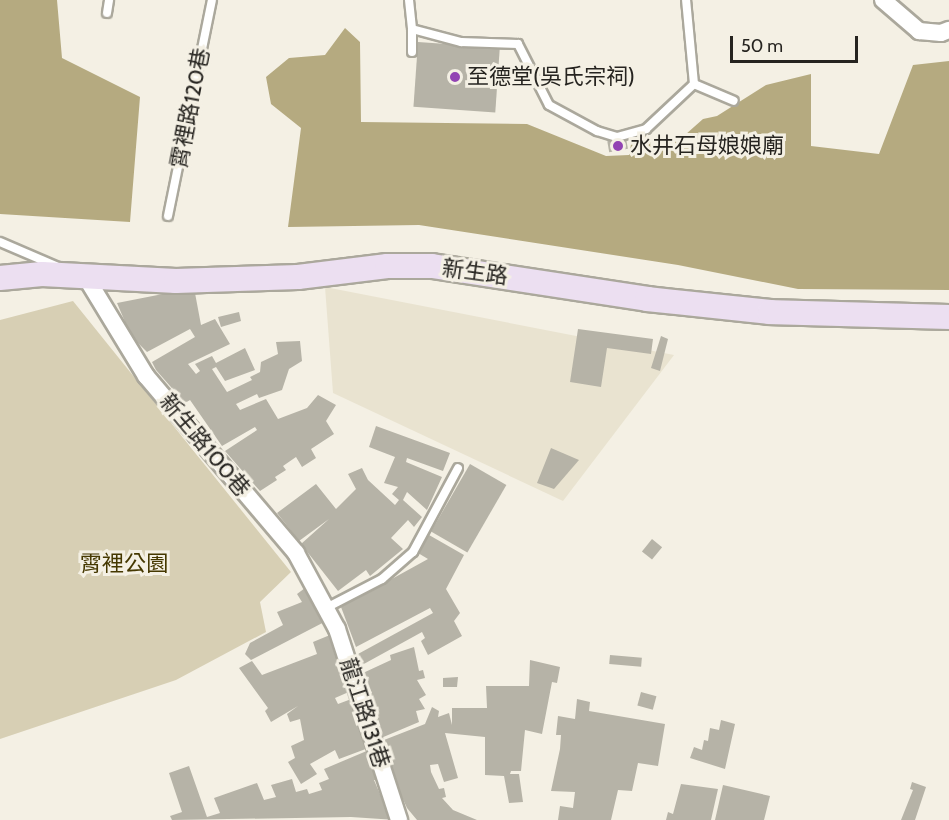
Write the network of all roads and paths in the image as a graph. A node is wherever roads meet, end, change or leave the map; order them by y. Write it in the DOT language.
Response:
graph roads {
  1 [pos="109,0"];
  2 [pos="212,0"];
  3 [pos="409,0"];
  4 [pos="686,0"];
  5 [pos="883,0"];
  6 [pos="107,12"];
  7 [pos="412,29"];
  8 [pos="949,30"];
  9 [pos="412,52"];
  10 [pos="694,84"];
  11 [pos="734,101"];
  12 [pos="168,216"];
  13 [pos="0,242"];
  14 [pos="0,278"];
  15 [pos="87,279"];
  16 [pos="949,317"];
  17 [pos="458,468"];
  18 [pos="326,608"];
  19 [pos="399,820"];
  1 -- 6 [label="lane"];
  2 -- 12 [label="lane, 霄裡路120巷"];
  3 -- 7 [label="lane"];
  4 -- 10 [label="lane"];
  5 -- 8 [label="street"];
  7 -- 9 [label="lane"];
  7 -- 10 [label="lane"];
  10 -- 11 [label="lane"];
  13 -- 15 [label="lane"];
  14 -- 15 [label="street, 新生路"];
  15 -- 16 [label="street, 新生路"];
  15 -- 18 [label="street, 新生路100巷"];
  17 -- 18 [label="lane"];
  18 -- 19 [label="street, 龍江路131巷"];
}
